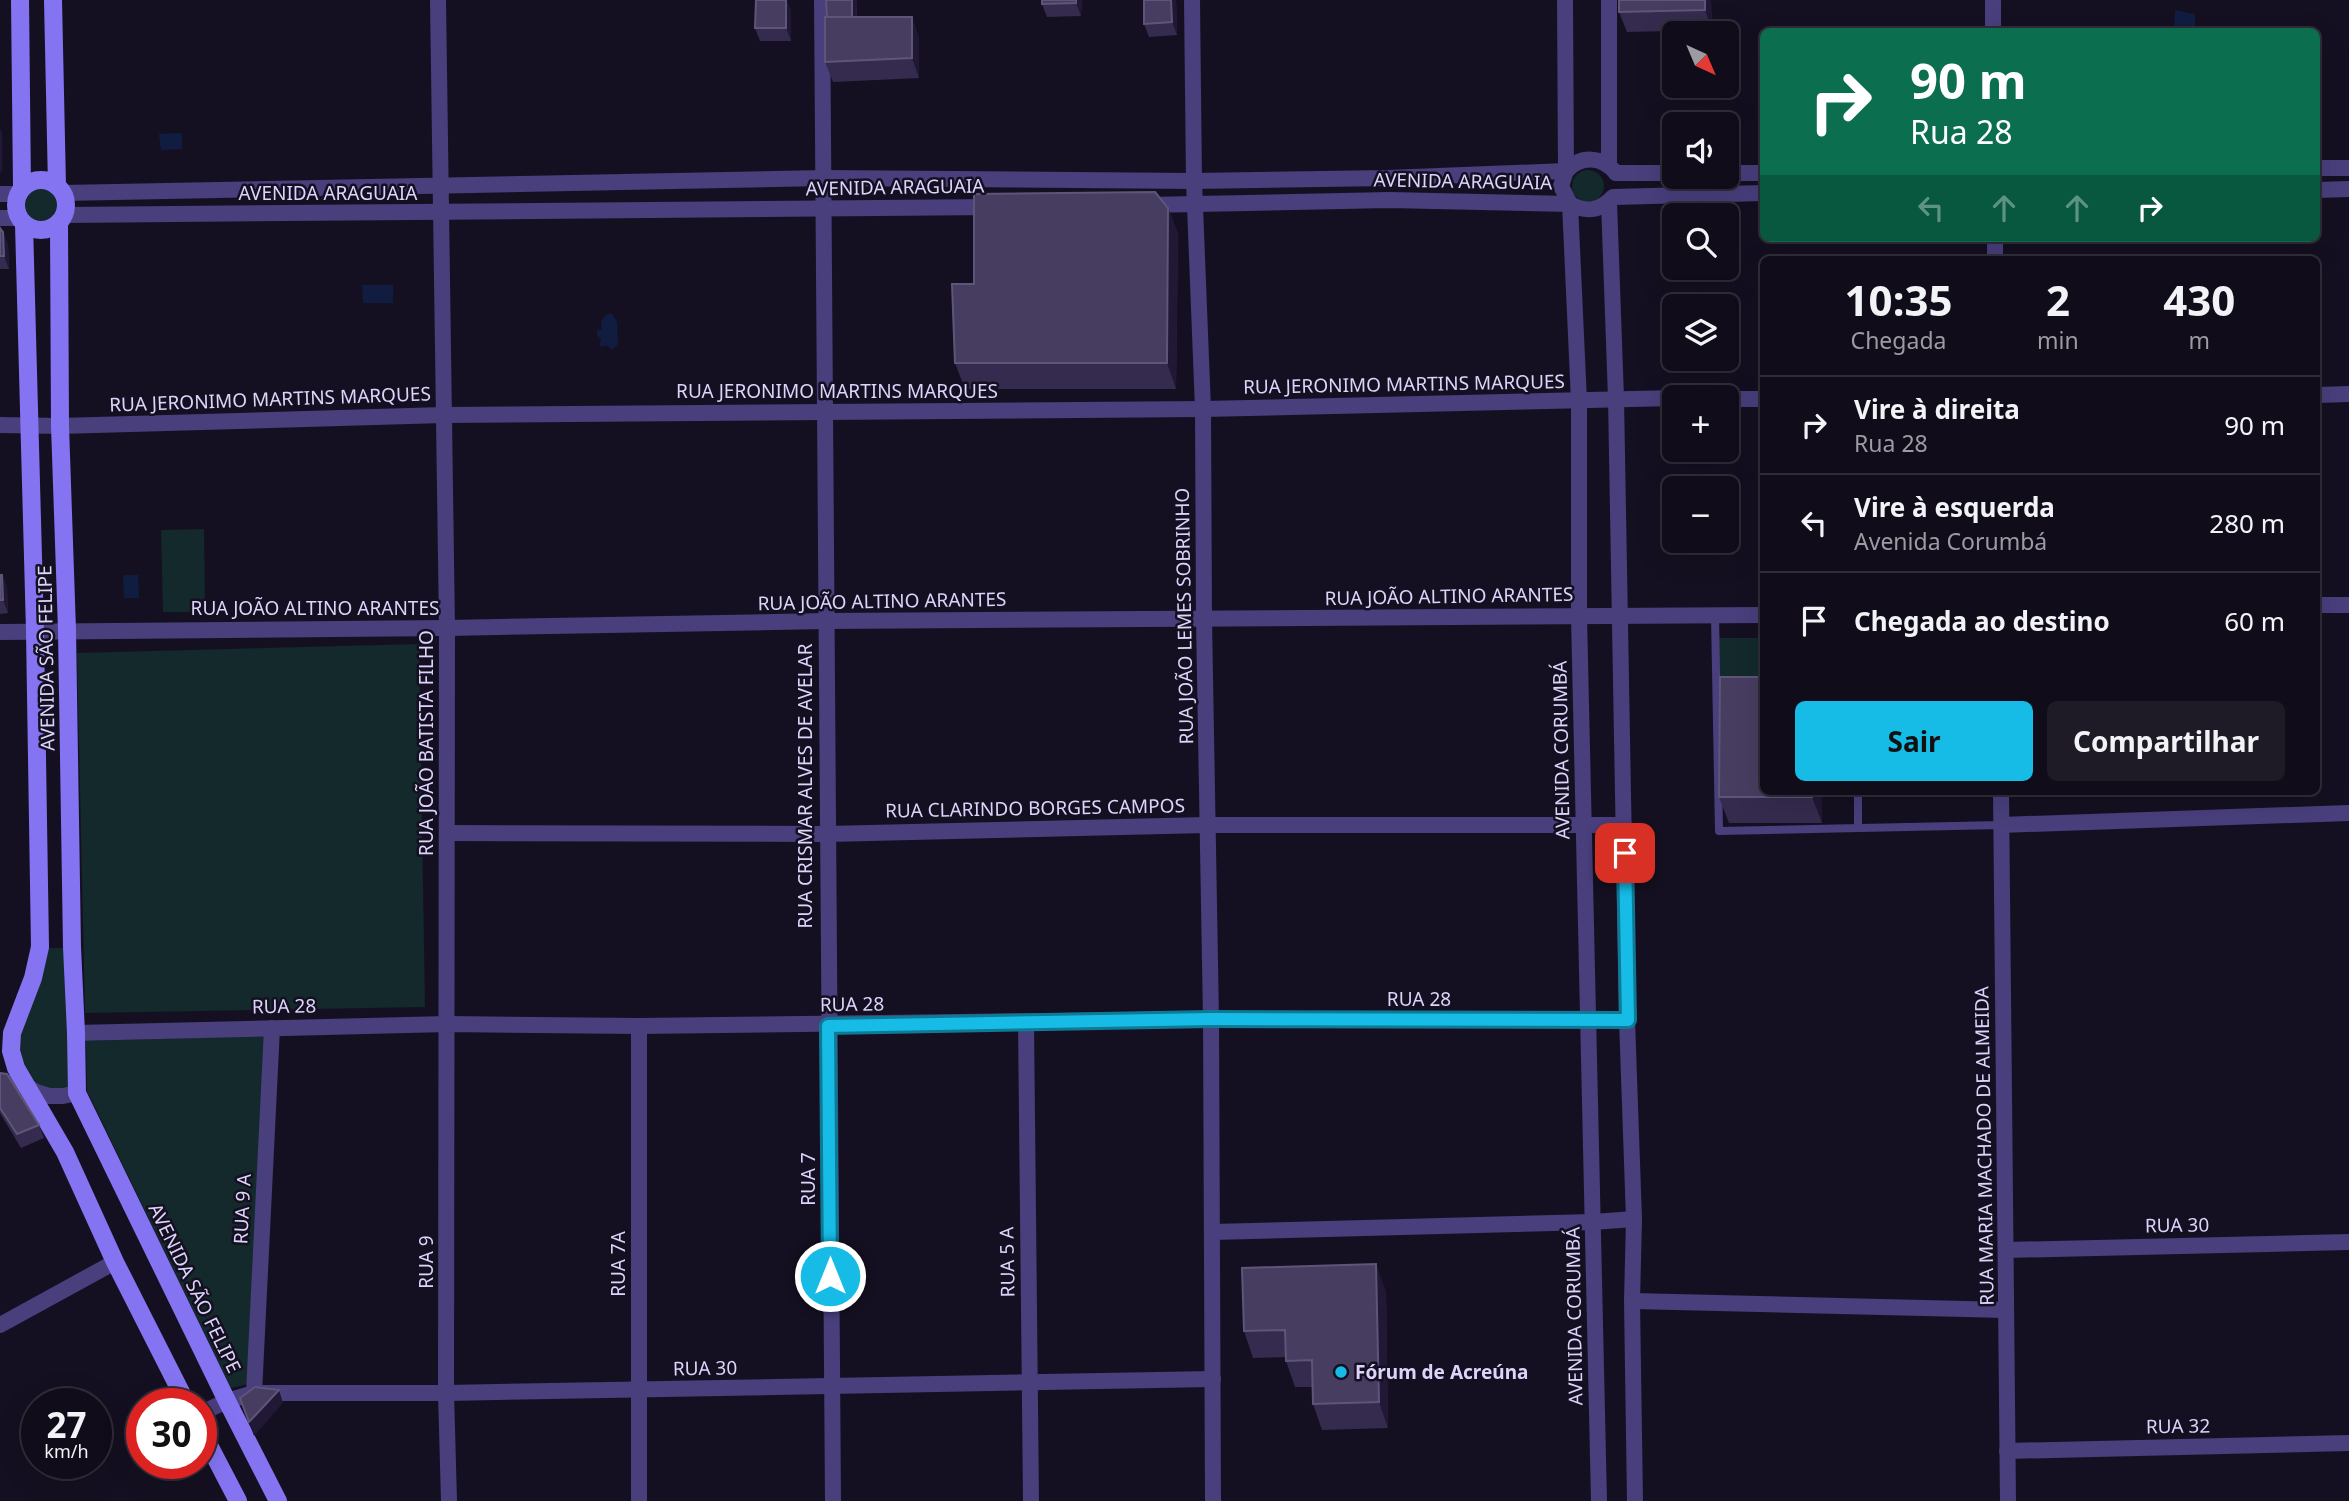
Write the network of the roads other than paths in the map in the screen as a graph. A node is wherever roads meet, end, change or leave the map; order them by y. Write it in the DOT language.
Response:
graph roads {
  1 [pos="20,0"];
  2 [pos="54,0"];
  3 [pos="438,0"];
  4 [pos="822,0"];
  5 [pos="1192,0"];
  6 [pos="1565,0"];
  7 [pos="1609,0"];
  8 [pos="1993,0"];
  9 [pos="1993,28"];
  10 [pos="2320,168"];
  11 [pos="2349,168"];
  12 [pos="1612,169"];
  13 [pos="1566,170"];
  14 [pos="1662,172"];
  15 [pos="1739,173"];
  16 [pos="1760,173"];
  17 [pos="824,178"];
  18 [pos="1388,178"];
  19 [pos="1194,181"];
  20 [pos="629,182"];
  21 [pos="440,185"];
  22 [pos="2349,189"];
  23 [pos="60,190"];
  24 [pos="249,190"];
  25 [pos="2320,190"];
  26 [pos="13,192"];
  27 [pos="1011,193"];
  28 [pos="1760,193"];
  29 [pos="1389,200"];
  30 [pos="1611,200"];
  31 [pos="1195,204"];
  32 [pos="1129,205"];
  33 [pos="1570,205"];
  34 [pos="824,209"];
  35 [pos="630,211"];
  36 [pos="441,213"];
  37 [pos="251,215"];
  38 [pos="0,218"];
  39 [pos="61,219"];
  40 [pos="21,221"];
  41 [pos="2349,394"];
  42 [pos="2320,395"];
  43 [pos="1616,398"];
  44 [pos="1662,398"];
  45 [pos="1739,399"];
  46 [pos="1760,399"];
  47 [pos="1579,401"];
  48 [pos="1203,409"];
  49 [pos="824,412"];
  50 [pos="444,415"];
  51 [pos="30,424"];
  52 [pos="0,425"];
  53 [pos="61,426"];
  54 [pos="2349,604"];
  55 [pos="2320,605"];
  56 [pos="1621,615"];
  57 [pos="1760,615"];
  58 [pos="1579,616"];
  59 [pos="1715,616"];
  60 [pos="1203,619"];
  61 [pos="825,621"];
  62 [pos="447,628"];
  63 [pos="67,630"];
  64 [pos="35,631"];
  65 [pos="0,632"];
  66 [pos="1858,795"];
  67 [pos="2001,795"];
  68 [pos="2349,813"];
  69 [pos="1584,824"];
  70 [pos="1207,825"];
  71 [pos="1624,825"];
  72 [pos="2001,825"];
  73 [pos="1858,828"];
  74 [pos="447,833"];
  75 [pos="827,834"];
  76 [pos="40,947"];
  77 [pos="72,947"];
  78 [pos="1211,1019"];
  79 [pos="1588,1020"];
  80 [pos="1628,1020"];
  81 [pos="1026,1022"];
  82 [pos="448,1024"];
  83 [pos="639,1026"];
  84 [pos="828,1026"];
  85 [pos="272,1028"];
  86 [pos="76,1033"];
  87 [pos="5,1051"];
  88 [pos="0,1082"];
  89 [pos="25,1085"];
  90 [pos="76,1093"];
  91 [pos="1634,1219"];
  92 [pos="1593,1222"];
  93 [pos="1212,1232"];
  94 [pos="2349,1242"];
  95 [pos="2006,1250"];
  96 [pos="116,1262"];
  97 [pos="1632,1301"];
  98 [pos="2006,1310"];
  99 [pos="0,1325"];
  100 [pos="1213,1379"];
  101 [pos="1030,1383"];
  102 [pos="831,1387"];
  103 [pos="179,1388"];
  104 [pos="639,1390"];
  105 [pos="254,1393"];
  106 [pos="446,1393"];
  107 [pos="227,1401"];
  108 [pos="217,1406"];
  109 [pos="2349,1443"];
  110 [pos="2007,1451"];
  111 [pos="217,1460"];
  112 [pos="239,1501"];
  113 [pos="278,1501"];
  114 [pos="449,1501"];
  115 [pos="639,1501"];
  116 [pos="833,1501"];
  117 [pos="1031,1501"];
  118 [pos="1213,1501"];
  119 [pos="1599,1501"];
  120 [pos="1635,1501"];
  121 [pos="2008,1501"];
  1 -- 26 [label="street"];
  2 -- 23 [label="street"];
  3 -- 21 [label="street, RUA JOÃO BATISTA FILHO"];
  4 -- 17 [label="street, RUA CRISMAR ALVES DE AVELAR"];
  5 -- 19 [label="street, RUA JOÃO LEMES SOBRINHO"];
  6 -- 13 [label="street, AVENIDA CORUMBÁ"];
  7 -- 12 [label="street"];
  8 -- 9 [label="street"];
  10 -- 11 [label="street"];
  12 -- 13 [label="street, AVENIDA ARAGUAIA"];
  12 -- 14 [label="street, AVENIDA ARAGUAIA"];
  12 -- 30 [label="street"];
  13 -- 18 [label="street, AVENIDA ARAGUAIA"];
  13 -- 33 [label="street, AVENIDA CORUMBÁ"];
  15 -- 16 [label="street"];
  17 -- 20 [label="street, AVENIDA ARAGUAIA"];
  17 -- 27 [label="street, AVENIDA ARAGUAIA"];
  17 -- 34 [label="street, RUA CRISMAR ALVES DE AVELAR"];
  18 -- 19 [label="street, AVENIDA ARAGUAIA"];
  18 -- 29 [label="street"];
  19 -- 27 [label="street, AVENIDA ARAGUAIA"];
  19 -- 31 [label="street, RUA JOÃO LEMES SOBRINHO"];
  20 -- 21 [label="street, AVENIDA ARAGUAIA"];
  20 -- 35 [label="street"];
  21 -- 24 [label="street, AVENIDA ARAGUAIA"];
  21 -- 36 [label="street, RUA JOÃO BATISTA FILHO"];
  22 -- 25 [label="street"];
  23 -- 24 [label="street, AVENIDA ARAGUAIA"];
  23 -- 26 [label="street"];
  23 -- 39 [label="street"];
  24 -- 37 [label="street"];
  26 -- 40 [label="street"];
  27 -- 34 [label="street, AVENIDA ARAGUAIA"];
  28 -- 30 [label="street, AVENIDA ARAGUAIA"];
  29 -- 31 [label="street, AVENIDA ARAGUAIA"];
  29 -- 33 [label="street, AVENIDA ARAGUAIA"];
  30 -- 33 [label="street, AVENIDA ARAGUAIA"];
  30 -- 43 [label="street"];
  31 -- 32 [label="street, AVENIDA ARAGUAIA"];
  31 -- 48 [label="street, RUA JOÃO LEMES SOBRINHO"];
  33 -- 47 [label="street, AVENIDA CORUMBÁ"];
  34 -- 35 [label="street, AVENIDA ARAGUAIA"];
  34 -- 49 [label="street, RUA CRISMAR ALVES DE AVELAR"];
  35 -- 36 [label="street, AVENIDA ARAGUAIA"];
  36 -- 37 [label="street, AVENIDA ARAGUAIA"];
  36 -- 50 [label="street, RUA JOÃO BATISTA FILHO"];
  37 -- 39 [label="street, AVENIDA ARAGUAIA"];
  38 -- 40 [label="street"];
  39 -- 40 [label="street"];
  39 -- 53 [label="street, AVENIDA SÃO FELIPE"];
  40 -- 51 [label="street, AVENIDA SÃO FELIPE"];
  41 -- 42 [label="street"];
  43 -- 44 [label="street, RUA JERONIMO MARTINS MARQUES"];
  43 -- 47 [label="street, RUA JERONIMO MARTINS MARQUES"];
  43 -- 56 [label="street"];
  45 -- 46 [label="street"];
  47 -- 48 [label="street, RUA JERONIMO MARTINS MARQUES"];
  47 -- 58 [label="street, AVENIDA CORUMBÁ"];
  48 -- 49 [label="street, RUA JERONIMO MARTINS MARQUES"];
  48 -- 60 [label="street, RUA JOÃO LEMES SOBRINHO"];
  49 -- 50 [label="street, RUA JERONIMO MARTINS MARQUES"];
  49 -- 61 [label="street, RUA CRISMAR ALVES DE AVELAR"];
  50 -- 53 [label="street, RUA JERONIMO MARTINS MARQUES"];
  50 -- 62 [label="street, RUA JOÃO BATISTA FILHO"];
  51 -- 52 [label="street, RUA JERONIMO MARTINS MARQUES"];
  51 -- 53 [label="street, RUA JERONIMO MARTINS MARQUES"];
  51 -- 64 [label="street, AVENIDA SÃO FELIPE"];
  53 -- 63 [label="street, AVENIDA SÃO FELIPE"];
  54 -- 55 [label="street"];
  56 -- 58 [label="street, RUA JOÃO ALTINO ARANTES"];
  56 -- 59 [label="street, RUA JOÃO ALTINO ARANTES"];
  56 -- 71 [label="street"];
  57 -- 59 [label="street, RUA JOÃO ALTINO ARANTES"];
  58 -- 60 [label="street, RUA JOÃO ALTINO ARANTES"];
  58 -- 69 [label="street, AVENIDA CORUMBÁ"];
  59 -- 73 [label="lane"];
  60 -- 61 [label="street, RUA JOÃO ALTINO ARANTES"];
  60 -- 70 [label="street, RUA JOÃO LEMES SOBRINHO"];
  61 -- 62 [label="street, RUA JOÃO ALTINO ARANTES"];
  61 -- 75 [label="street, RUA CRISMAR ALVES DE AVELAR"];
  62 -- 63 [label="street, RUA JOÃO ALTINO ARANTES"];
  62 -- 74 [label="street, RUA JOÃO BATISTA FILHO"];
  63 -- 64 [label="street, RUA JOÃO ALTINO ARANTES"];
  63 -- 77 [label="street, AVENIDA SÃO FELIPE"];
  64 -- 65 [label="street, RUA JOÃO ALTINO ARANTES"];
  64 -- 76 [label="street, AVENIDA SÃO FELIPE"];
  66 -- 73 [label="lane"];
  67 -- 72 [label="street, RUA MARIA MACHADO DE ALMEIDA"];
  68 -- 72 [label="street"];
  69 -- 70 [label="street, RUA CLARINDO BORGES CAMPOS"];
  69 -- 71 [label="street, RUA CLARINDO BORGES CAMPOS"];
  69 -- 79 [label="street, AVENIDA CORUMBÁ"];
  70 -- 75 [label="street, RUA CLARINDO BORGES CAMPOS"];
  70 -- 78 [label="street, RUA JOÃO LEMES SOBRINHO"];
  71 -- 80 [label="street"];
  72 -- 73 [label="lane"];
  72 -- 95 [label="street, RUA MARIA MACHADO DE ALMEIDA"];
  74 -- 75 [label="street, RUA CLARINDO BORGES CAMPOS"];
  74 -- 82 [label="street, RUA JOÃO BATISTA FILHO"];
  75 -- 84 [label="street, RUA CRISMAR ALVES DE AVELAR"];
  76 -- 77 [label="street"];
  76 -- 87 [label="street, AVENIDA SÃO FELIPE"];
  77 -- 86 [label="street, AVENIDA SÃO FELIPE"];
  78 -- 79 [label="street, RUA 28"];
  78 -- 81 [label="street, RUA 28"];
  78 -- 93 [label="street, RUA JOÃO LEMES SOBRINHO"];
  79 -- 80 [label="street, RUA 28"];
  79 -- 92 [label="street, AVENIDA CORUMBÁ"];
  80 -- 91 [label="street"];
  81 -- 84 [label="street, RUA 28"];
  81 -- 101 [label="street, RUA 5 A"];
  82 -- 83 [label="street, RUA 28"];
  82 -- 85 [label="street, RUA 28"];
  82 -- 106 [label="street, RUA 9"];
  83 -- 84 [label="street, RUA 28"];
  83 -- 104 [label="street, RUA 7A"];
  84 -- 102 [label="street, RUA 7"];
  85 -- 86 [label="street, RUA 28"];
  85 -- 105 [label="street, RUA 9 A"];
  86 -- 90 [label="street, AVENIDA SÃO FELIPE"];
  87 -- 89 [label="street, AVENIDA SÃO FELIPE"];
  88 -- 89 [label="street"];
  89 -- 90 [label="street"];
  89 -- 96 [label="street, AVENIDA SÃO FELIPE"];
  90 -- 107 [label="street, AVENIDA SÃO FELIPE"];
  91 -- 92 [label="street"];
  91 -- 97 [label="street"];
  92 -- 93 [label="street"];
  92 -- 119 [label="street, AVENIDA CORUMBÁ"];
  93 -- 100 [label="street, RUA JOÃO LEMES SOBRINHO"];
  94 -- 95 [label="street, RUA 30"];
  95 -- 98 [label="street, RUA MARIA MACHADO DE ALMEIDA"];
  96 -- 99 [label="street"];
  96 -- 103 [label="street, AVENIDA SÃO FELIPE"];
  97 -- 98 [label="street"];
  97 -- 120 [label="street"];
  98 -- 110 [label="street, RUA MARIA MACHADO DE ALMEIDA"];
  100 -- 101 [label="street, RUA 30"];
  100 -- 118 [label="street, RUA JOÃO LEMES SOBRINHO"];
  101 -- 102 [label="street, RUA 30"];
  101 -- 117 [label="street, RUA 5 A"];
  102 -- 104 [label="street, RUA 30"];
  102 -- 116 [label="street, RUA 7"];
  104 -- 106 [label="street, RUA 30"];
  104 -- 115 [label="street, RUA 7A"];
  105 -- 106 [label="street, RUA 30"];
  105 -- 107 [label="street, RUA 30"];
  106 -- 114 [label="street, RUA 9"];
  107 -- 108 [label="street, RUA 30"];
  107 -- 113 [label="street, AVENIDA SÃO FELIPE"];
  109 -- 110 [label="street, RUA 32"];
  110 -- 121 [label="street, RUA MARIA MACHADO DE ALMEIDA"];
  111 -- 112 [label="street"];
}
